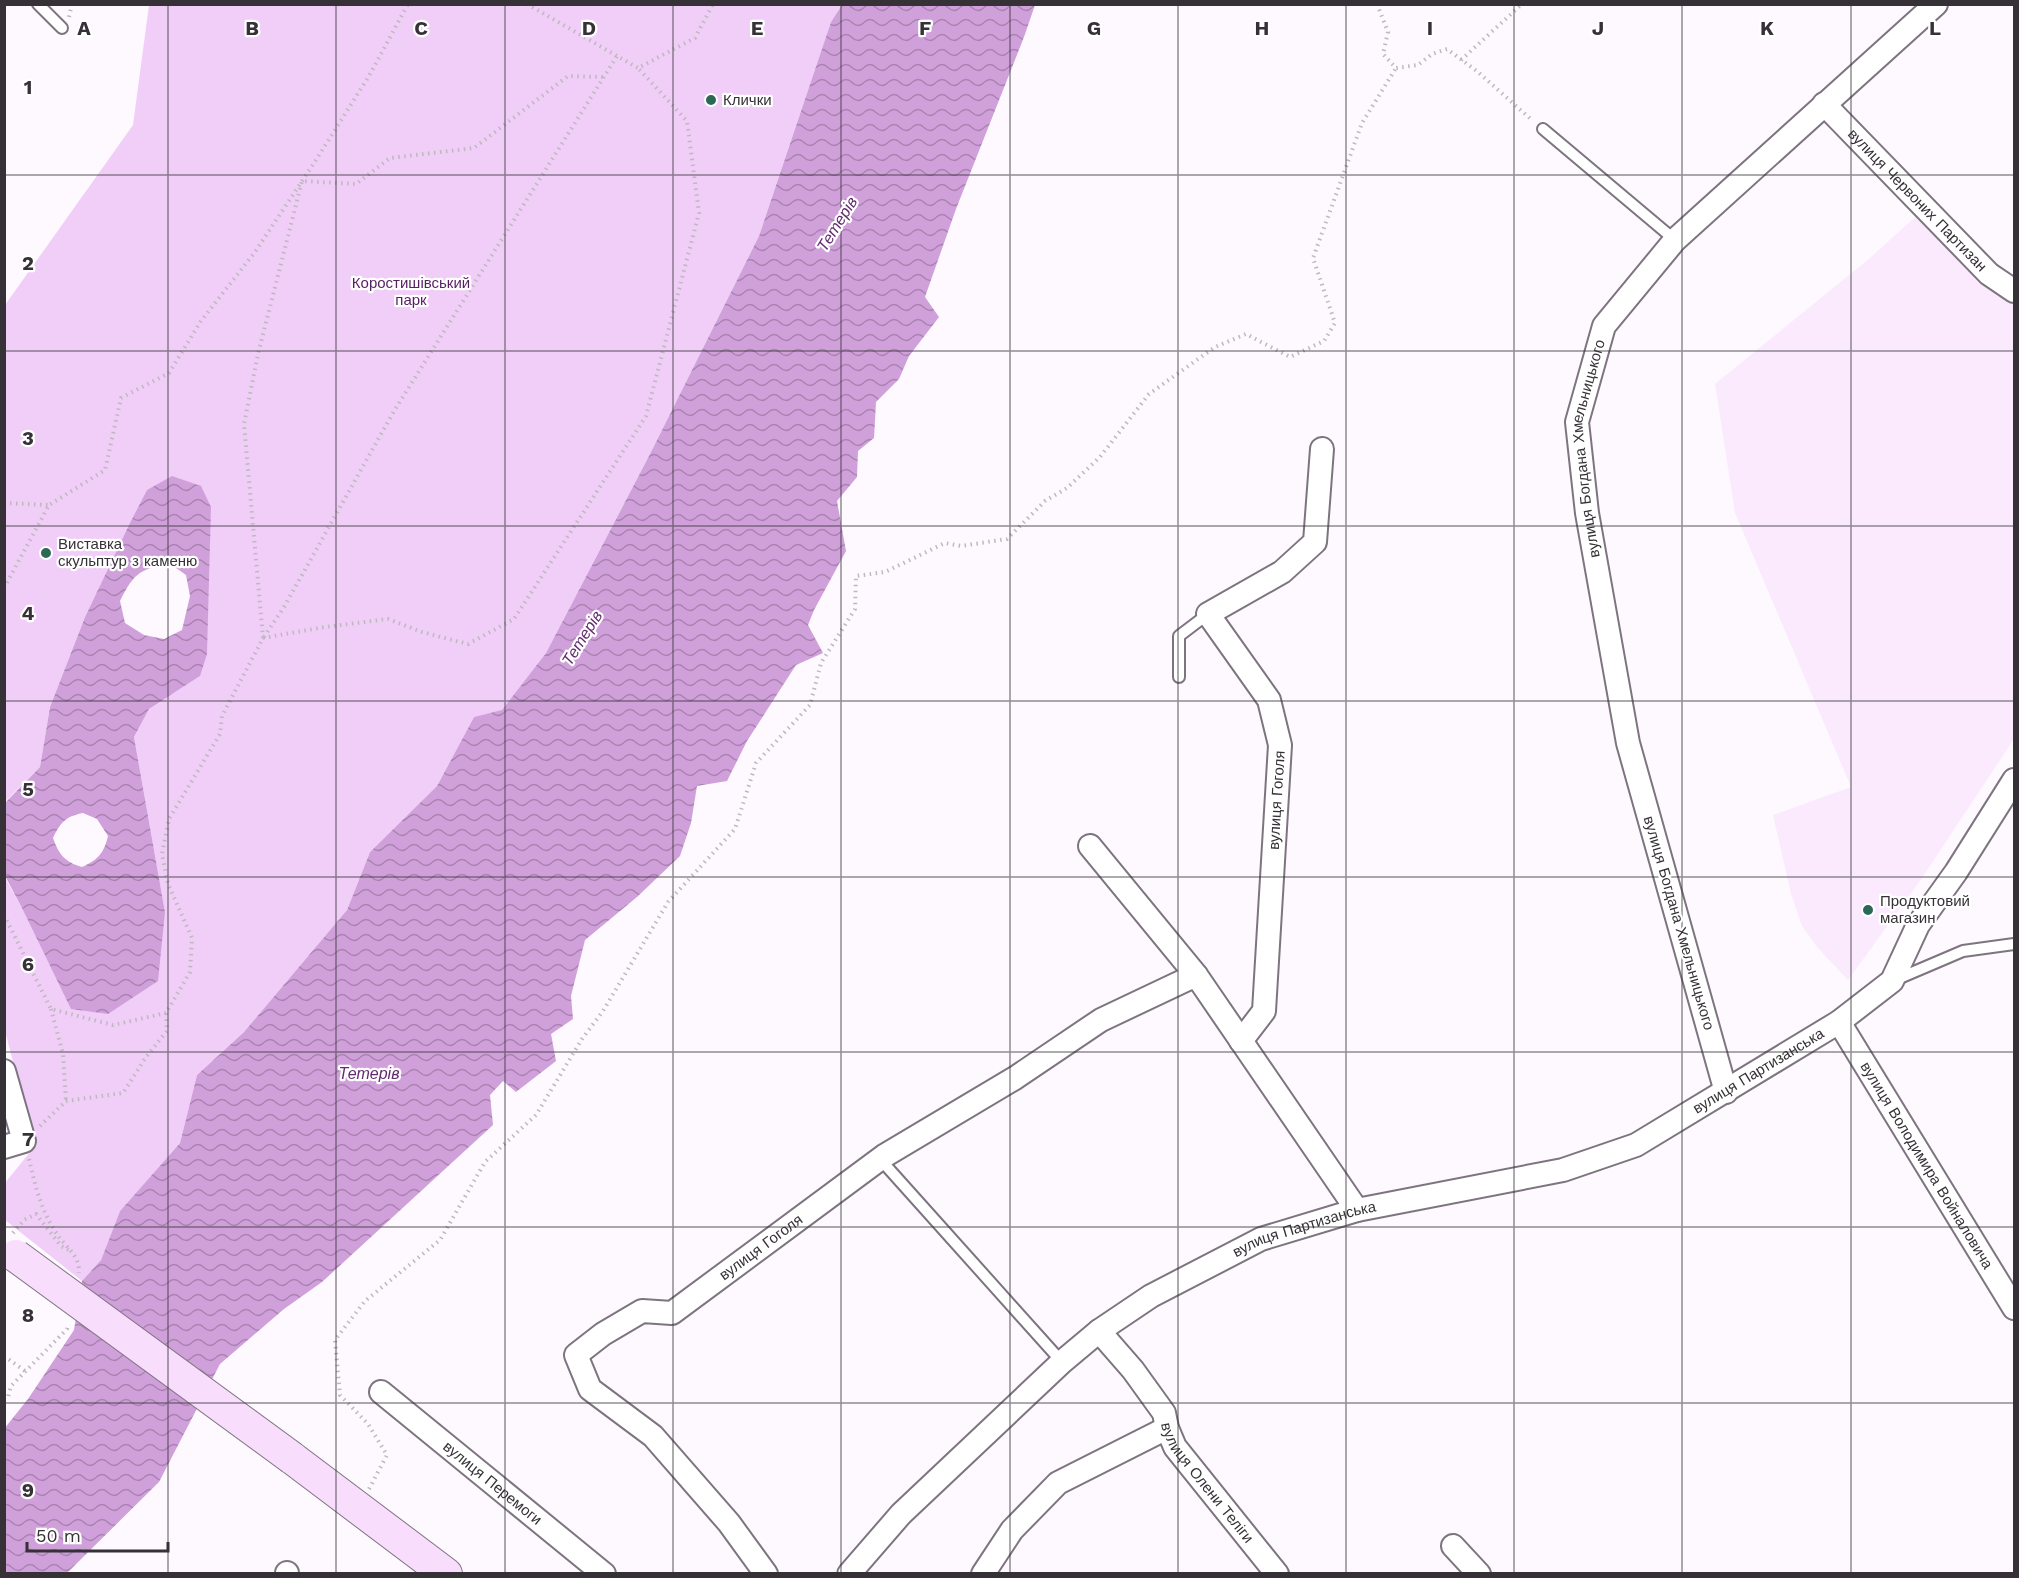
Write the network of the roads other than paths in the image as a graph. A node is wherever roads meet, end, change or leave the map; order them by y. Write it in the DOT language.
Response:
graph roads {
  1 [pos="38,4"];
  2 [pos="1935,4"];
  3 [pos="62,28"];
  4 [pos="1824,104"];
  5 [pos="1543,129"];
  6 [pos="1675,240"];
  7 [pos="2014,291"];
  8 [pos="1322,449"];
  9 [pos="1208,614"];
  10 [pos="1179,677"];
  11 [pos="2014,780"];
  12 [pos="1090,846"];
  13 [pos="2014,944"];
  14 [pos="1196,975"];
  15 [pos="1892,981"];
  16 [pos="1839,1022"];
  17 [pos="1240,1041"];
  18 [pos="4,1071"];
  19 [pos="1726,1092"];
  20 [pos="14,1144"];
  21 [pos="880,1159"];
  22 [pos="1357,1210"];
  23 [pos="12,1244"];
  24 [pos="2014,1308"];
  25 [pos="1100,1331"];
  26 [pos="1062,1362"];
  27 [pos="381,1392"];
  28 [pos="1167,1428"];
  29 [pos="1453,1546"];
  30 [pos="446,1574"];
  31 [pos="604,1574"];
  32 [pos="766,1574"];
  33 [pos="849,1574"];
  34 [pos="983,1574"];
  35 [pos="1277,1574"];
  36 [pos="1479,1574"];
  1 -- 3 [label="lane"];
  2 -- 4 [label="street, вулиця Богдана Хмельницького"];
  4 -- 6 [label="street, вулиця Богдана Хмельницького"];
  4 -- 7 [label="street, вулиця Червоних Партизан"];
  5 -- 6 [label="lane"];
  6 -- 19 [label="street, вулиця Богдана Хмельницького"];
  8 -- 9 [label="street"];
  9 -- 10 [label="lane"];
  9 -- 17 [label="street, вулиця Гоголя"];
  11 -- 15 [label="street"];
  12 -- 14 [label="street"];
  13 -- 15 [label="lane"];
  14 -- 17 [label="street"];
  14 -- 21 [label="street, вулиця Гоголя"];
  15 -- 16 [label="street"];
  16 -- 19 [label="street, вулиця Партизанська"];
  16 -- 24 [label="street, вулиця Володимира Войналовича"];
  17 -- 22 [label="street"];
  18 -- 20 [label="street"];
  19 -- 22 [label="street, вулиця Партизанська"];
  21 -- 26 [label="lane"];
  21 -- 32 [label="street, вулиця Гоголя"];
  22 -- 25 [label="street, вулиця Партизанська"];
  23 -- 30 [label="main road, bridge"];
  25 -- 26 [label="street, вулиця Партизанська"];
  25 -- 28 [label="street, вулиця Олени Теліги"];
  26 -- 33 [label="street, вулиця Партизанська"];
  27 -- 31 [label="street, вулиця Перемоги"];
  28 -- 34 [label="street"];
  28 -- 35 [label="street, вулиця Олени Теліги"];
  29 -- 36 [label="street"];
}
